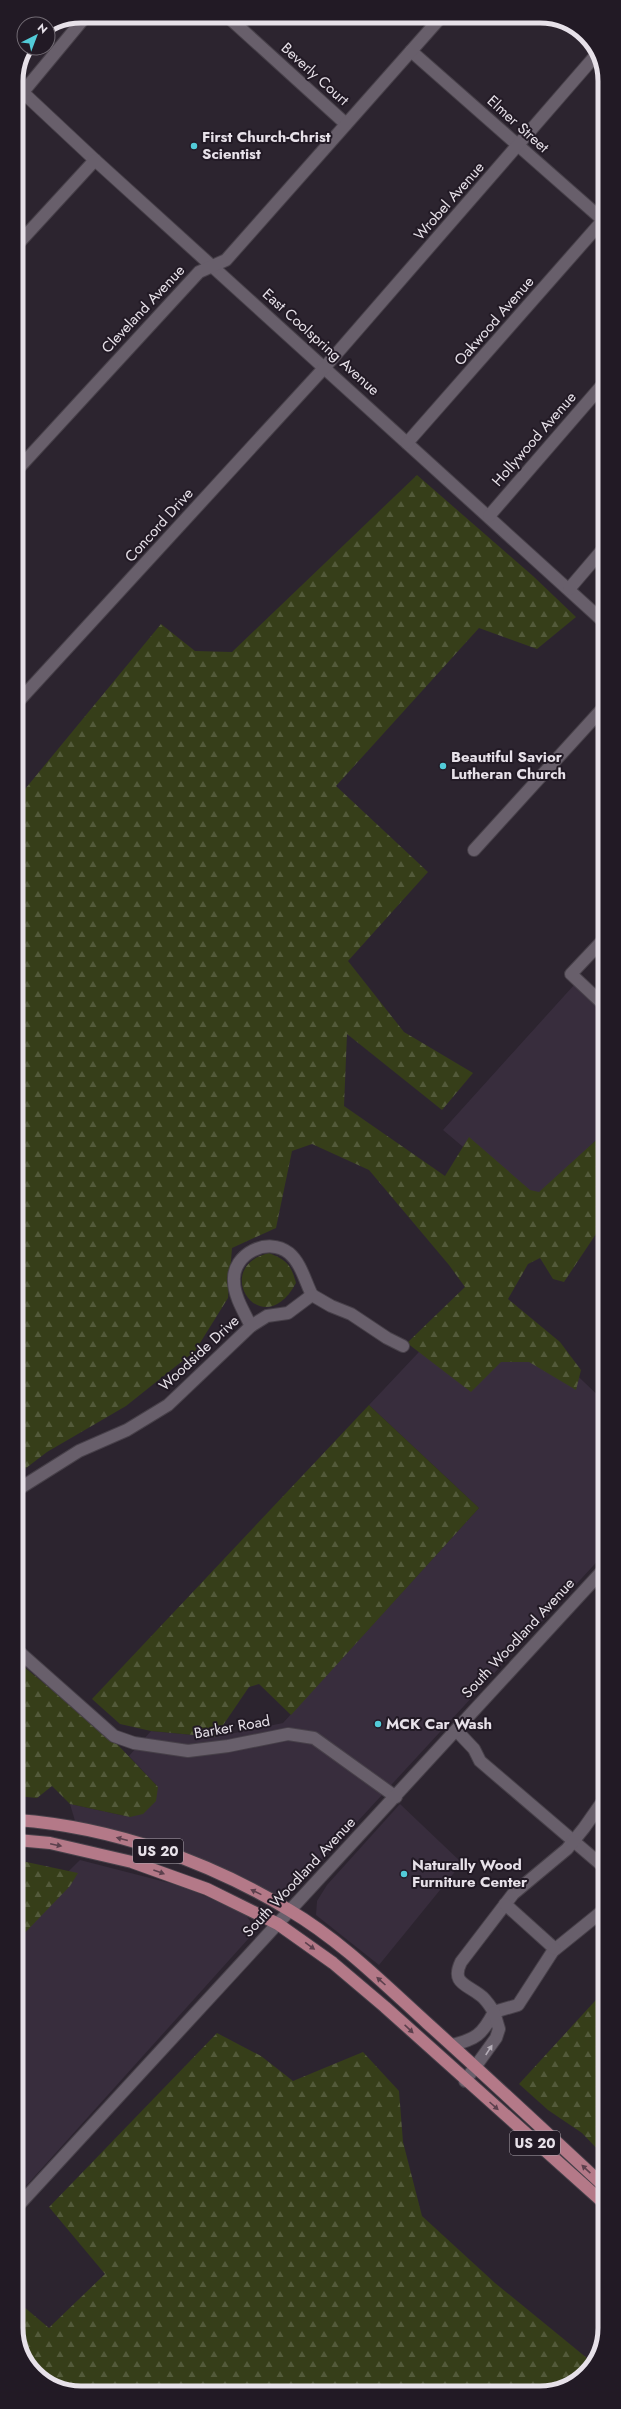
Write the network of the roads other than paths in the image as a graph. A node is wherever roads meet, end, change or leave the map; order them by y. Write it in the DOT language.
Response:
graph roads {
  1 [pos="80,23"];
  2 [pos="235,23"];
  3 [pos="436,23"];
  4 [pos="411,51"];
  5 [pos="594,58"];
  6 [pos="23,86"];
  7 [pos="23,92"];
  8 [pos="346,124"];
  9 [pos="518,145"];
  10 [pos="95,160"];
  11 [pos="598,215"];
  12 [pos="598,227"];
  13 [pos="23,238"];
  14 [pos="213,266"];
  15 [pos="325,367"];
  16 [pos="598,390"];
  17 [pos="408,443"];
  18 [pos="23,463"];
  19 [pos="489,516"];
  20 [pos="598,555"];
  21 [pos="569,589"];
  22 [pos="598,616"];
  23 [pos="23,696"];
  24 [pos="598,714"];
  25 [pos="474,850"];
  26 [pos="598,945"];
  27 [pos="598,999"];
  28 [pos="312,1295"];
  29 [pos="251,1326"];
  30 [pos="403,1346"];
  31 [pos="23,1486"];
  32 [pos="598,1576"];
  33 [pos="23,1655"];
  34 [pos="456,1730"];
  35 [pos="396,1797"];
  36 [pos="598,1807"];
  37 [pos="23,1821"];
  38 [pos="574,1840"];
  39 [pos="23,1841"];
  40 [pos="598,1862"];
  41 [pos="505,1904"];
  42 [pos="290,1911"];
  43 [pos="598,1914"];
  44 [pos="278,1924"];
  45 [pos="554,1949"];
  46 [pos="494,2012"];
  47 [pos="452,2045"];
  48 [pos="477,2067"];
  49 [pos="465,2081"];
  50 [pos="598,2180"];
  51 [pos="598,2198"];
  52 [pos="23,2200"];
  1 -- 6 [label="street"];
  2 -- 8 [label="street, Beverly Court"];
  3 -- 4 [label="street, Cleveland Avenue"];
  4 -- 8 [label="street, Cleveland Avenue"];
  4 -- 9 [label="street, Elmer Street"];
  5 -- 9 [label="street, Wrobel Avenue"];
  7 -- 10 [label="street, East Coolspring Avenue"];
  8 -- 14 [label="street, Cleveland Avenue"];
  9 -- 11 [label="street, Elmer Street"];
  9 -- 15 [label="street, Wrobel Avenue"];
  10 -- 13 [label="street"];
  10 -- 14 [label="street, East Coolspring Avenue"];
  12 -- 17 [label="street, Oakwood Avenue"];
  14 -- 15 [label="street, East Coolspring Avenue"];
  14 -- 18 [label="street, Cleveland Avenue"];
  15 -- 17 [label="street, East Coolspring Avenue"];
  15 -- 23 [label="street, Concord Drive"];
  16 -- 19 [label="street, Hollywood Avenue"];
  17 -- 19 [label="street, East Coolspring Avenue"];
  19 -- 21 [label="street, East Coolspring Avenue"];
  20 -- 21 [label="street"];
  21 -- 22 [label="street, East Coolspring Avenue"];
  24 -- 25 [label="street"];
  26 -- 27 [label="street"];
  28 -- 29 [label="street, Woodside Drive"];
  28 -- 29 [label="street"];
  28 -- 30 [label="street"];
  29 -- 31 [label="street, Woodside Drive"];
  32 -- 34 [label="street, South Woodland Avenue"];
  33 -- 35 [label="street, Barker Road"];
  34 -- 35 [label="street, South Woodland Avenue"];
  34 -- 38 [label="street"];
  35 -- 42 [label="street, South Woodland Avenue"];
  36 -- 38 [label="street"];
  42 -- 37 [label="main road, US 20, one-way"];
  38 -- 40 [label="street"];
  38 -- 41 [label="street"];
  39 -- 44 [label="main road, US 20, one-way"];
  41 -- 45 [label="street"];
  41 -- 46 [label="street"];
  42 -- 44 [label="street, South Woodland Avenue"];
  47 -- 42 [label="main road, US 20, one-way"];
  43 -- 45 [label="street"];
  44 -- 49 [label="main road, US 20, one-way"];
  44 -- 52 [label="street, South Woodland Avenue"];
  45 -- 46 [label="street"];
  46 -- 47 [label="street"];
  48 -- 46 [label="street, one-way"];
  47 -- 48 [label="main road, US 20"];
  48 -- 49 [label="street"];
  50 -- 48 [label="main road, US 20, one-way"];
  49 -- 51 [label="main road, US 20, one-way"];
}
